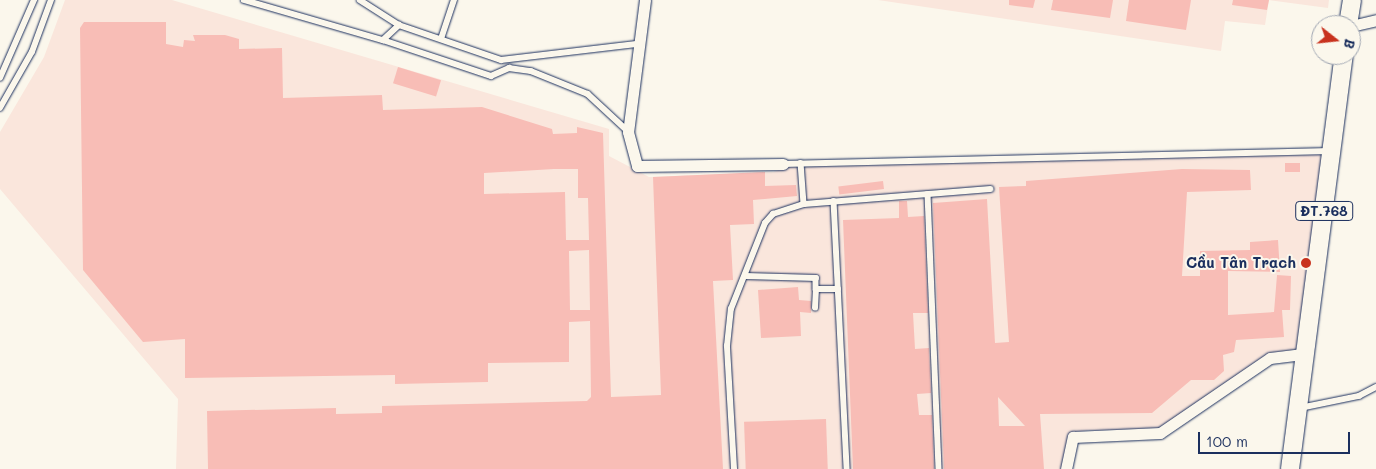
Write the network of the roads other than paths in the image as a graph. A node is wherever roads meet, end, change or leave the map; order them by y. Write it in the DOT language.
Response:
graph roads {
  1 [pos="34,0"];
  2 [pos="51,0"];
  3 [pos="244,0"];
  4 [pos="360,0"];
  5 [pos="454,0"];
  6 [pos="645,0"];
  7 [pos="1352,0"];
  8 [pos="1351,15"];
  9 [pos="1376,20"];
  10 [pos="1361,23"];
  11 [pos="399,25"];
  12 [pos="441,39"];
  13 [pos="383,40"];
  14 [pos="638,44"];
  15 [pos="1343,65"];
  16 [pos="0,78"];
  17 [pos="0,108"];
  18 [pos="628,132"];
  19 [pos="1332,151"];
  20 [pos="801,163"];
  21 [pos="783,164"];
  22 [pos="990,189"];
  23 [pos="928,194"];
  24 [pos="834,202"];
  25 [pos="804,204"];
  26 [pos="746,276"];
  27 [pos="816,289"];
  28 [pos="838,289"];
  29 [pos="815,308"];
  30 [pos="1304,360"];
  31 [pos="1376,388"];
  32 [pos="1299,403"];
  33 [pos="734,469"];
  34 [pos="847,469"];
  35 [pos="938,469"];
  36 [pos="1066,469"];
  37 [pos="1290,469"];
  1 -- 16 [label="lane"];
  2 -- 17 [label="lane"];
  3 -- 13 [label="lane"];
  4 -- 11 [label="lane"];
  5 -- 12 [label="lane"];
  6 -- 14 [label="street"];
  7 -- 8 [label="main road"];
  9 -- 10 [label="street"];
  11 -- 12 [label="lane"];
  11 -- 13 [label="lane"];
  12 -- 14 [label="lane"];
  13 -- 18 [label="lane"];
  14 -- 18 [label="street"];
  15 -- 19 [label="main road, ĐT.768"];
  18 -- 21 [label="street"];
  19 -- 20 [label="lane"];
  19 -- 30 [label="main road, ĐT.768"];
  20 -- 21 [label="lane"];
  20 -- 25 [label="lane"];
  22 -- 23 [label="lane"];
  23 -- 24 [label="lane"];
  23 -- 35 [label="lane"];
  24 -- 25 [label="lane"];
  24 -- 28 [label="lane"];
  25 -- 26 [label="lane"];
  26 -- 27 [label="lane"];
  26 -- 33 [label="lane"];
  27 -- 28 [label="lane"];
  27 -- 29 [label="lane"];
  28 -- 34 [label="lane"];
  30 -- 32 [label="main road, ĐT.768"];
  30 -- 36 [label="street"];
  31 -- 32 [label="lane"];
  32 -- 37 [label="main road, ĐT.768"];
}
